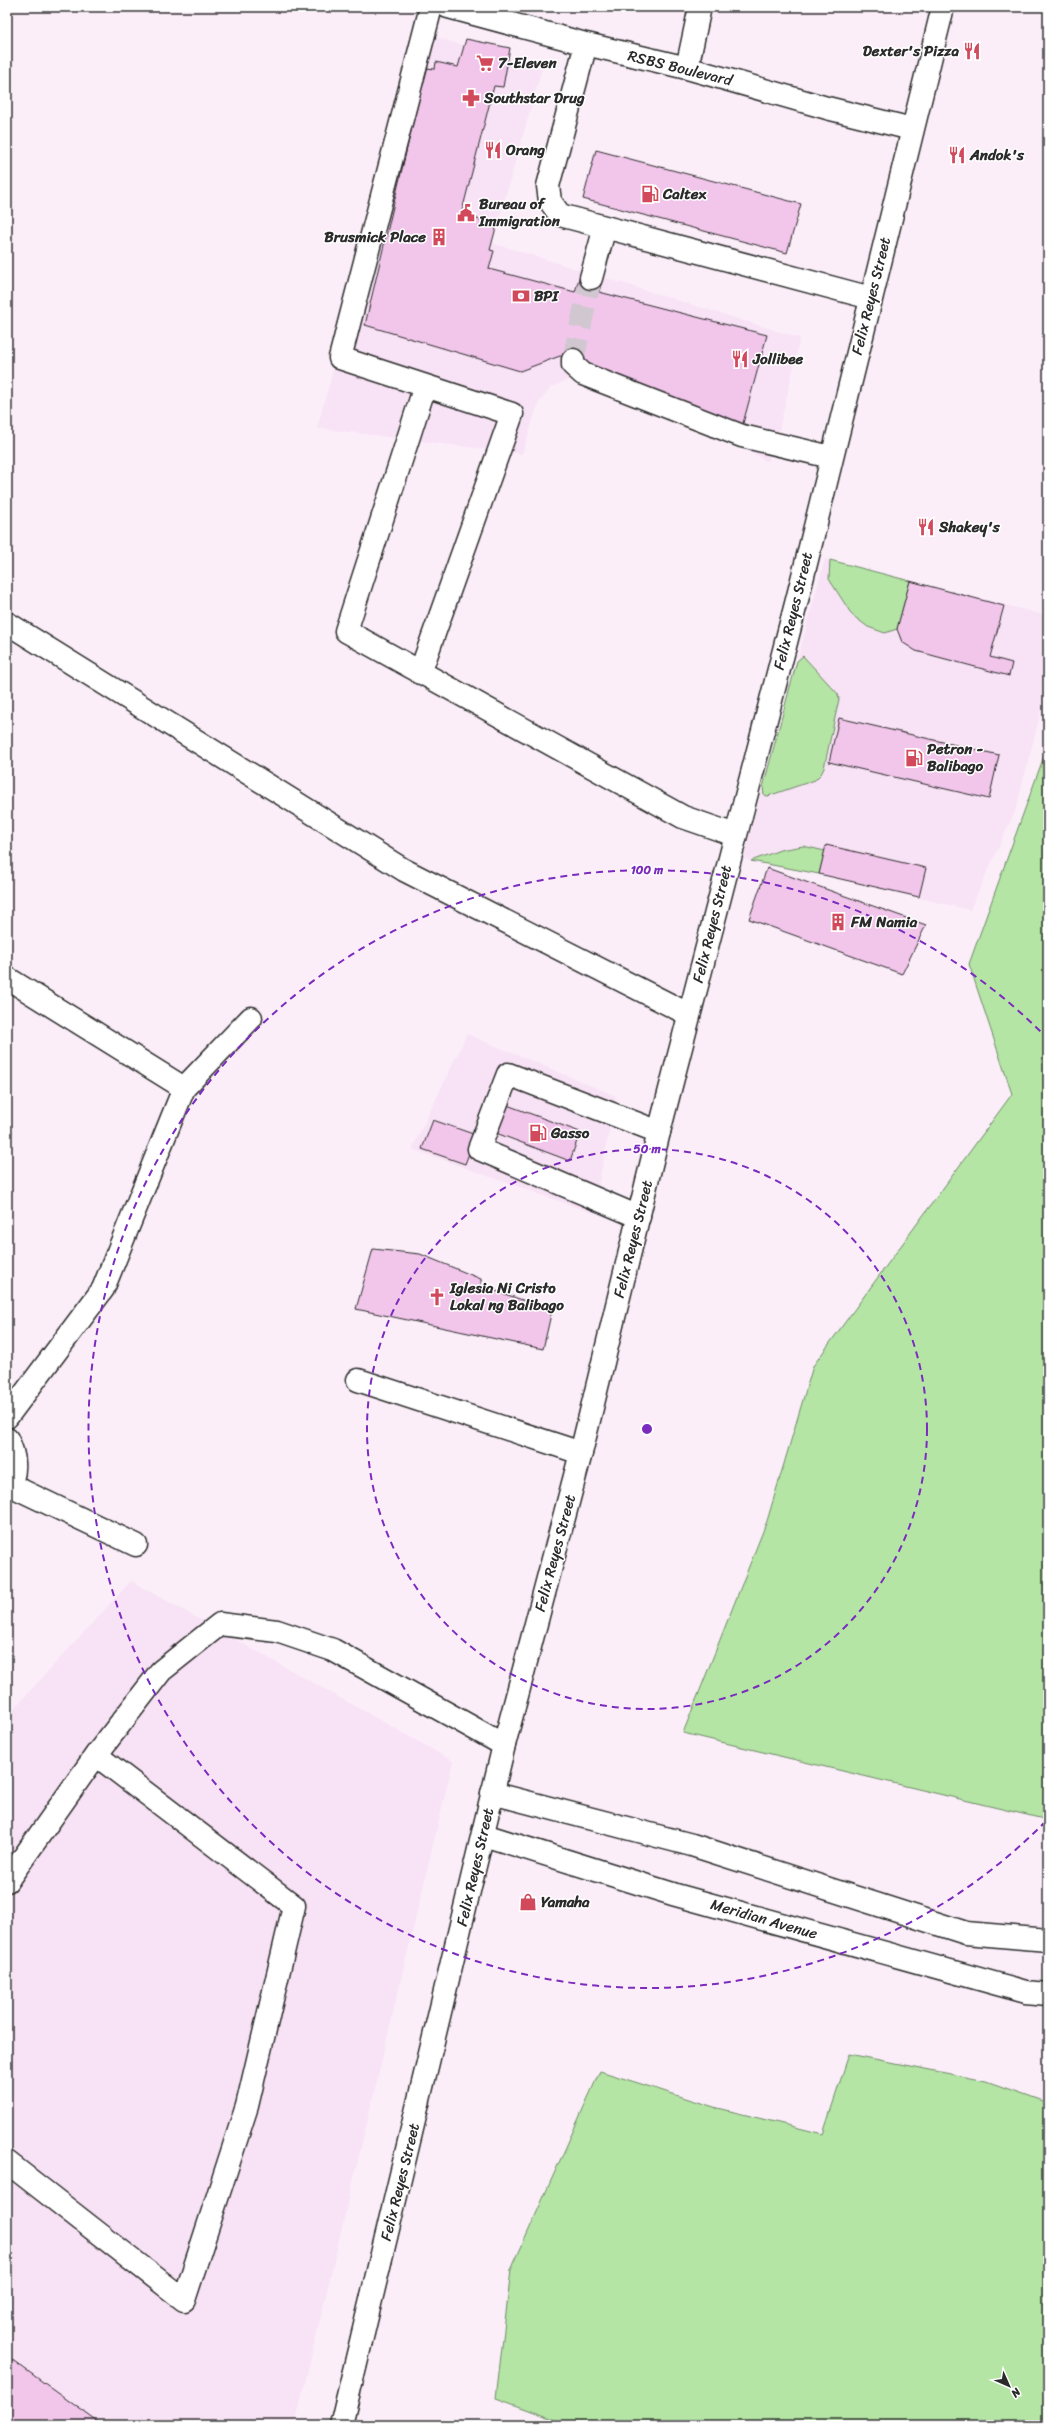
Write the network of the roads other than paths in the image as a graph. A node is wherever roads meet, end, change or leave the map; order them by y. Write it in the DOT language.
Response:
graph roads {
  1 [pos="431,7"];
  2 [pos="448,7"];
  3 [pos="700,7"];
  4 [pos="943,7"];
  5 [pos="586,44"];
  6 [pos="686,68"];
  7 [pos="912,129"];
  8 [pos="605,227"];
  9 [pos="592,278"];
  10 [pos="871,298"];
  11 [pos="573,360"];
  12 [pos="425,386"];
  13 [pos="830,457"];
  14 [pos="7,623"];
  15 [pos="420,673"];
  16 [pos="735,835"];
  17 [pos="7,978"];
  18 [pos="688,1014"];
  19 [pos="251,1018"];
  20 [pos="184,1088"];
  21 [pos="659,1132"];
  22 [pos="639,1217"];
  23 [pos="358,1380"];
  24 [pos="7,1417"];
  25 [pos="7,1439"];
  26 [pos="581,1453"];
  27 [pos="8,1487"];
  28 [pos="136,1545"];
  29 [pos="504,1744"];
  30 [pos="96,1755"];
  31 [pos="492,1793"];
  32 [pos="484,1835"];
  33 [pos="7,1881"];
  34 [pos="1048,1940"];
  35 [pos="1048,1994"];
  36 [pos="7,2162"];
  37 [pos="341,2425"];
  1 -- 12 [label="street"];
  2 -- 5 [label="street, RSBS Boulevard"];
  3 -- 6 [label="street"];
  4 -- 7 [label="street, Felix Reyes Street"];
  5 -- 6 [label="street, RSBS Boulevard"];
  5 -- 8 [label="street"];
  6 -- 7 [label="street, RSBS Boulevard"];
  7 -- 10 [label="street, Felix Reyes Street"];
  8 -- 9 [label="street"];
  8 -- 10 [label="street"];
  10 -- 13 [label="street, Felix Reyes Street"];
  11 -- 13 [label="street"];
  12 -- 15 [label="street"];
  12 -- 15 [label="street"];
  13 -- 16 [label="street, Felix Reyes Street"];
  14 -- 18 [label="street"];
  15 -- 16 [label="street"];
  16 -- 18 [label="street, Felix Reyes Street"];
  17 -- 20 [label="street"];
  18 -- 21 [label="street, Felix Reyes Street"];
  19 -- 20 [label="street"];
  20 -- 24 [label="street"];
  21 -- 22 [label="street, Felix Reyes Street"];
  21 -- 22 [label="street"];
  22 -- 26 [label="street, Felix Reyes Street"];
  23 -- 26 [label="street"];
  25 -- 27 [label="street"];
  26 -- 29 [label="street, Felix Reyes Street"];
  27 -- 28 [label="street"];
  29 -- 30 [label="street"];
  29 -- 31 [label="street, Felix Reyes Street"];
  30 -- 33 [label="street"];
  30 -- 36 [label="street"];
  31 -- 32 [label="street, Felix Reyes Street"];
  31 -- 34 [label="street"];
  32 -- 35 [label="street, Meridian Avenue"];
  32 -- 37 [label="street, Felix Reyes Street"];
}
